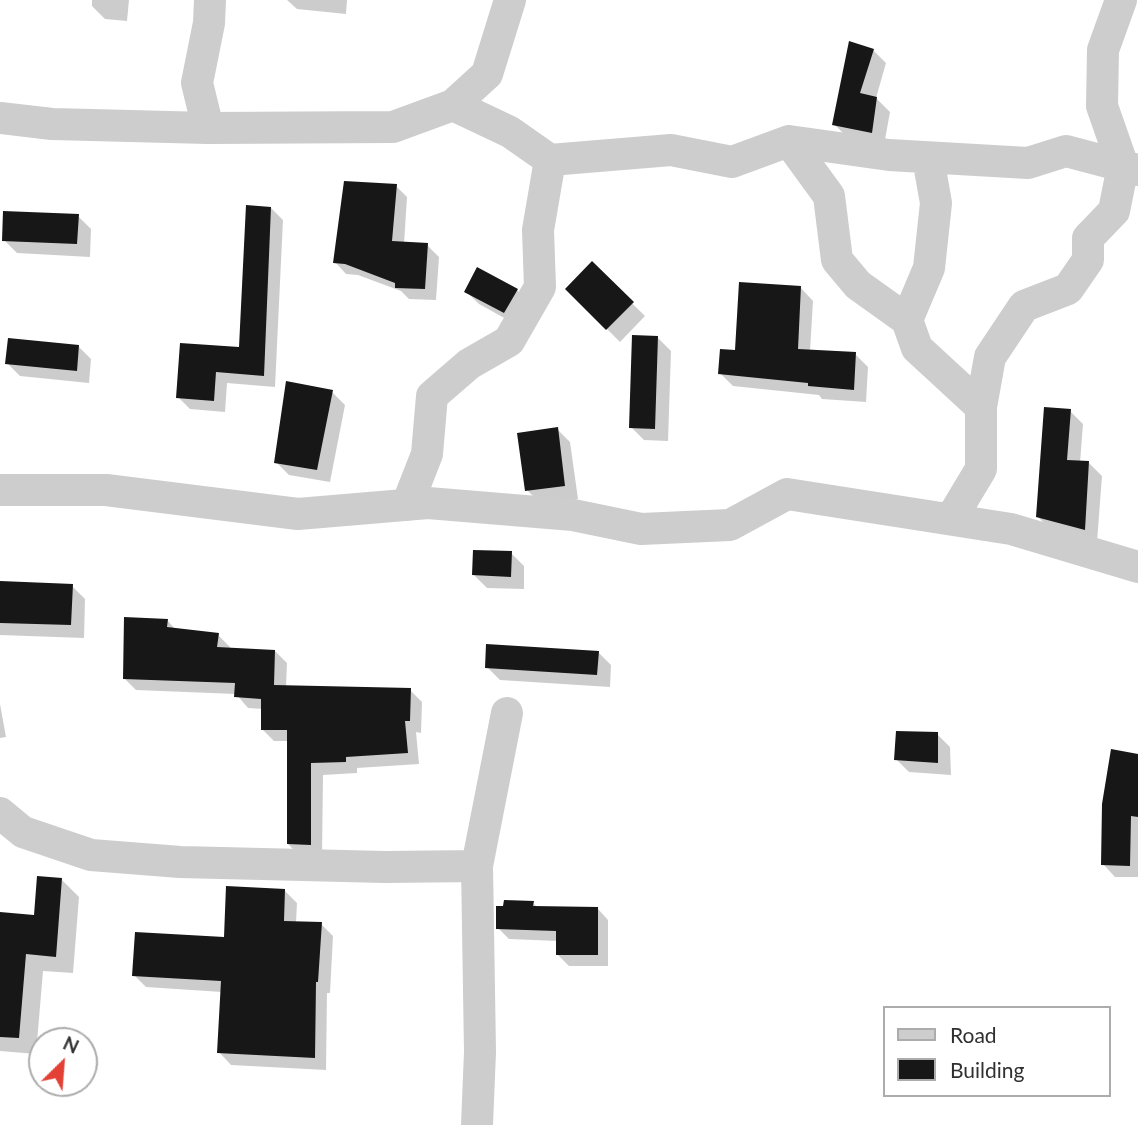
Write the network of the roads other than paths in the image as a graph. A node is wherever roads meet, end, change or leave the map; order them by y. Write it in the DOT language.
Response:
graph roads {
  1 [pos="210,0"];
  2 [pos="510,0"];
  3 [pos="1121,0"];
  4 [pos="453,105"];
  5 [pos="0,118"];
  6 [pos="208,128"];
  7 [pos="789,141"];
  8 [pos="928,158"];
  9 [pos="550,160"];
  10 [pos="1130,168"];
  11 [pos="907,320"];
  12 [pos="981,407"];
  13 [pos="0,490"];
  14 [pos="407,505"];
  15 [pos="951,519"];
  16 [pos="1138,567"];
  17 [pos="507,713"];
  18 [pos="0,813"];
  19 [pos="477,866"];
  20 [pos="477,1125"];
  1 -- 6 [label="street"];
  2 -- 4 [label="street"];
  3 -- 10 [label="street"];
  4 -- 6 [label="street"];
  4 -- 9 [label="street"];
  5 -- 6 [label="street"];
  7 -- 8 [label="street"];
  7 -- 9 [label="street"];
  7 -- 11 [label="street"];
  8 -- 10 [label="street"];
  8 -- 11 [label="street"];
  9 -- 14 [label="street"];
  10 -- 12 [label="street"];
  11 -- 12 [label="street"];
  12 -- 15 [label="street"];
  13 -- 14 [label="street"];
  14 -- 15 [label="street"];
  15 -- 16 [label="street"];
  17 -- 19 [label="street"];
  18 -- 19 [label="street"];
  19 -- 20 [label="street"];
}
